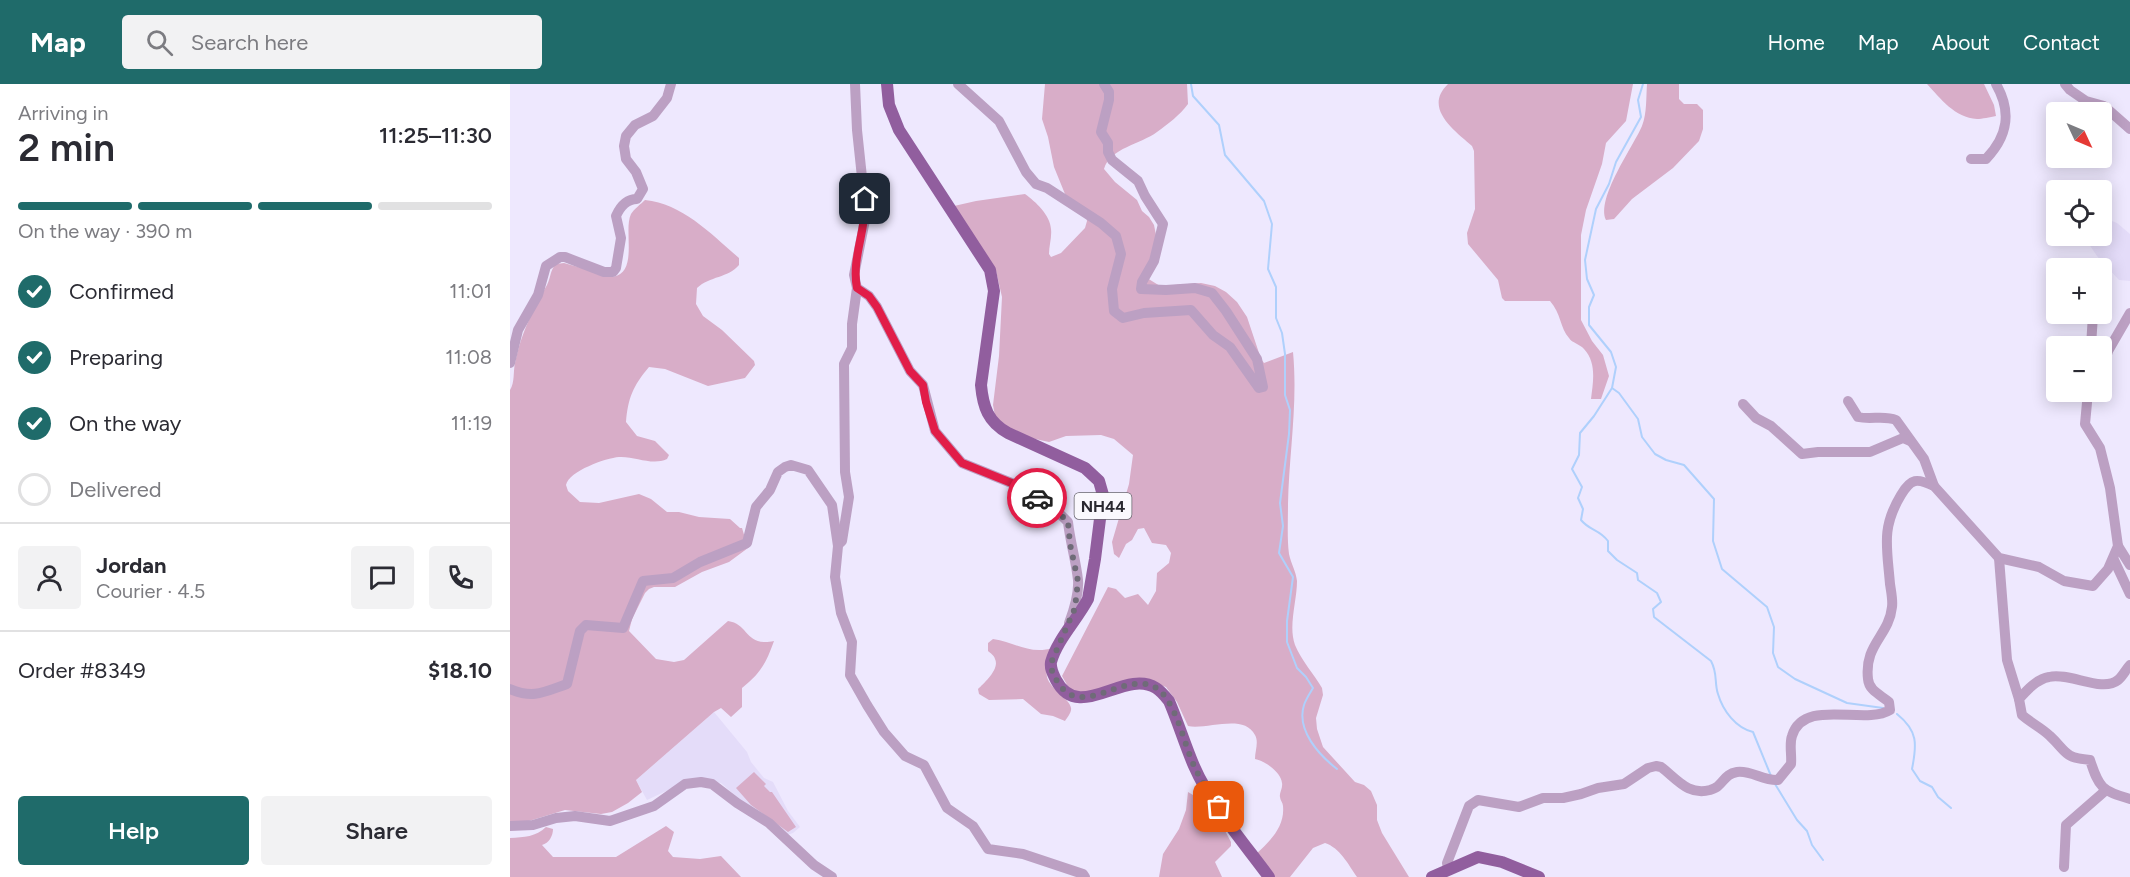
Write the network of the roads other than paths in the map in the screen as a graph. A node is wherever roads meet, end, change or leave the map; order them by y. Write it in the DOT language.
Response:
graph roads {
  1 [pos="671,84"];
  2 [pos="855,84"];
  3 [pos="887,84"];
  4 [pos="958,84"];
  5 [pos="1104,84"];
  6 [pos="1996,84"];
  7 [pos="2066,84"];
  8 [pos="2130,129"];
  9 [pos="1971,159"];
  10 [pos="857,288"];
  11 [pos="2130,313"];
  12 [pos="2112,344"];
  13 [pos="510,363"];
  14 [pos="1848,401"];
  15 [pos="2087,402"];
  16 [pos="2092,402"];
  17 [pos="1743,404"];
  18 [pos="2085,418"];
  19 [pos="1910,441"];
  20 [pos="1934,486"];
  21 [pos="838,546"];
  22 [pos="2118,546"];
  23 [pos="1999,558"];
  24 [pos="2114,560"];
  25 [pos="2130,565"];
  26 [pos="2130,594"];
  27 [pos="1062,640"];
  28 [pos="2130,665"];
  29 [pos="510,689"];
  30 [pos="2019,699"];
  31 [pos="2105,791"];
  32 [pos="2130,800"];
  33 [pos="510,826"];
  34 [pos="2064,867"];
  35 [pos="1448,869"];
  36 [pos="832,877"];
  37 [pos="1085,877"];
  38 [pos="1269,877"];
  39 [pos="1432,877"];
  40 [pos="1539,877"];
  1 -- 13 [label="street"];
  2 -- 10 [label="street"];
  3 -- 27 [label="main road, NH44"];
  4 -- 5 [label="street"];
  6 -- 9 [label="street"];
  7 -- 8 [label="street"];
  10 -- 21 [label="street"];
  10 -- 27 [label="street"];
  11 -- 12 [label="street"];
  14 -- 19 [label="street"];
  15 -- 18 [label="street"];
  16 -- 18 [label="street"];
  17 -- 19 [label="street"];
  18 -- 22 [label="street"];
  19 -- 20 [label="street"];
  20 -- 23 [label="street"];
  20 -- 35 [label="street"];
  21 -- 29 [label="street"];
  21 -- 37 [label="street"];
  22 -- 24 [label="street"];
  22 -- 25 [label="street"];
  23 -- 24 [label="street"];
  23 -- 30 [label="street"];
  24 -- 26 [label="street"];
  27 -- 38 [label="main road, NH44"];
  28 -- 30 [label="street"];
  30 -- 31 [label="street"];
  31 -- 32 [label="street"];
  31 -- 34 [label="street"];
  33 -- 36 [label="street"];
  35 -- 39 [label="main road"];
  35 -- 40 [label="main road"];
}
